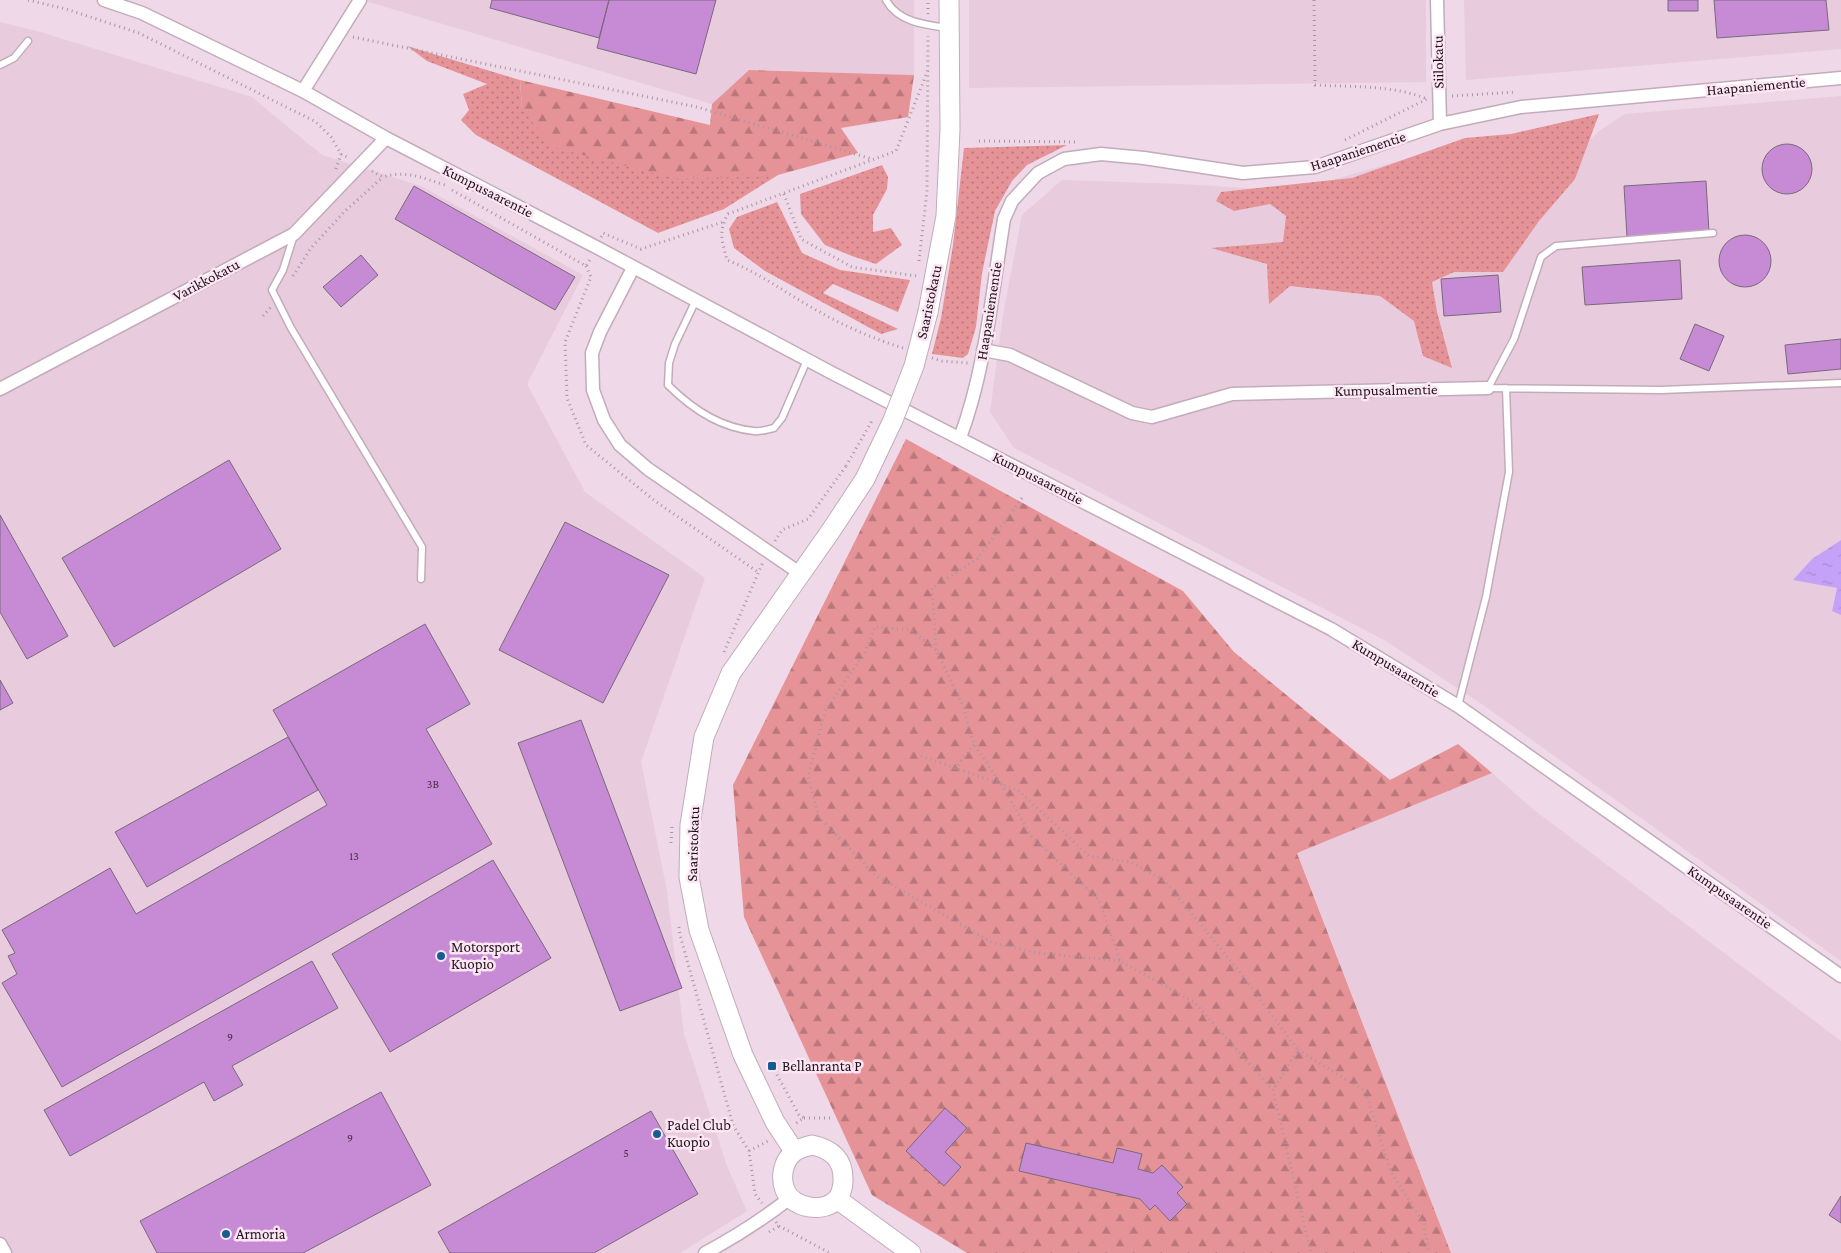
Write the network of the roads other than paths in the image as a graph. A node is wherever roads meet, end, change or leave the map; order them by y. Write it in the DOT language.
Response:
graph roads {
  1 [pos="104,0"];
  2 [pos="360,0"];
  3 [pos="886,0"];
  4 [pos="949,0"];
  5 [pos="1437,0"];
  6 [pos="949,28"];
  7 [pos="28,41"];
  8 [pos="0,64"];
  9 [pos="1841,78"];
  10 [pos="303,91"];
  11 [pos="1440,124"];
  12 [pos="386,138"];
  13 [pos="1713,233"];
  14 [pos="294,234"];
  15 [pos="633,268"];
  16 [pos="696,300"];
  17 [pos="983,350"];
  18 [pos="807,360"];
  19 [pos="1841,383"];
  20 [pos="1488,388"];
  21 [pos="1506,388"];
  22 [pos="0,389"];
  23 [pos="960,438"];
  24 [pos="801,574"];
  25 [pos="421,579"];
  26 [pos="1458,706"];
  27 [pos="1841,976"];
  28 [pos="794,1151"];
  29 [pos="790,1198"];
  30 [pos="837,1199"];
  31 [pos="0,1244"];
  32 [pos="5,1253"];
  33 [pos="705,1253"];
  34 [pos="911,1253"];
  1 -- 10 [label="street, Kumpusaarentie"];
  2 -- 10 [label="street"];
  3 -- 6 [label="lane"];
  4 -- 6 [label="main road, Saaristokatu"];
  5 -- 11 [label="street, Siilokatu"];
  6 -- 24 [label="main road, Saaristokatu, bridge"];
  7 -- 8 [label="lane"];
  9 -- 11 [label="street, Haapaniementie"];
  10 -- 12 [label="street, Kumpusaarentie"];
  11 -- 17 [label="street, Haapaniementie"];
  12 -- 14 [label="street, Varikkokatu"];
  12 -- 15 [label="street, Kumpusaarentie"];
  13 -- 20 [label="lane"];
  14 -- 22 [label="street, Varikkokatu"];
  14 -- 25 [label="lane"];
  15 -- 16 [label="street, Kumpusaarentie"];
  15 -- 24 [label="street"];
  16 -- 18 [label="street, Kumpusaarentie"];
  16 -- 18 [label="lane"];
  17 -- 20 [label="street, Kumpusalmentie"];
  17 -- 23 [label="street, Haapaniementie"];
  18 -- 23 [label="street, Kumpusaarentie"];
  19 -- 21 [label="lane"];
  20 -- 21 [label="lane"];
  21 -- 26 [label="lane"];
  23 -- 26 [label="street, Kumpusaarentie"];
  24 -- 28 [label="main road, Saaristokatu"];
  26 -- 27 [label="street, Kumpusaarentie"];
  28 -- 29 [label="main road"];
  28 -- 30 [label="main road"];
  29 -- 30 [label="main road"];
  29 -- 33 [label="street"];
  30 -- 34 [label="main road"];
  31 -- 32 [label="street"];
}
